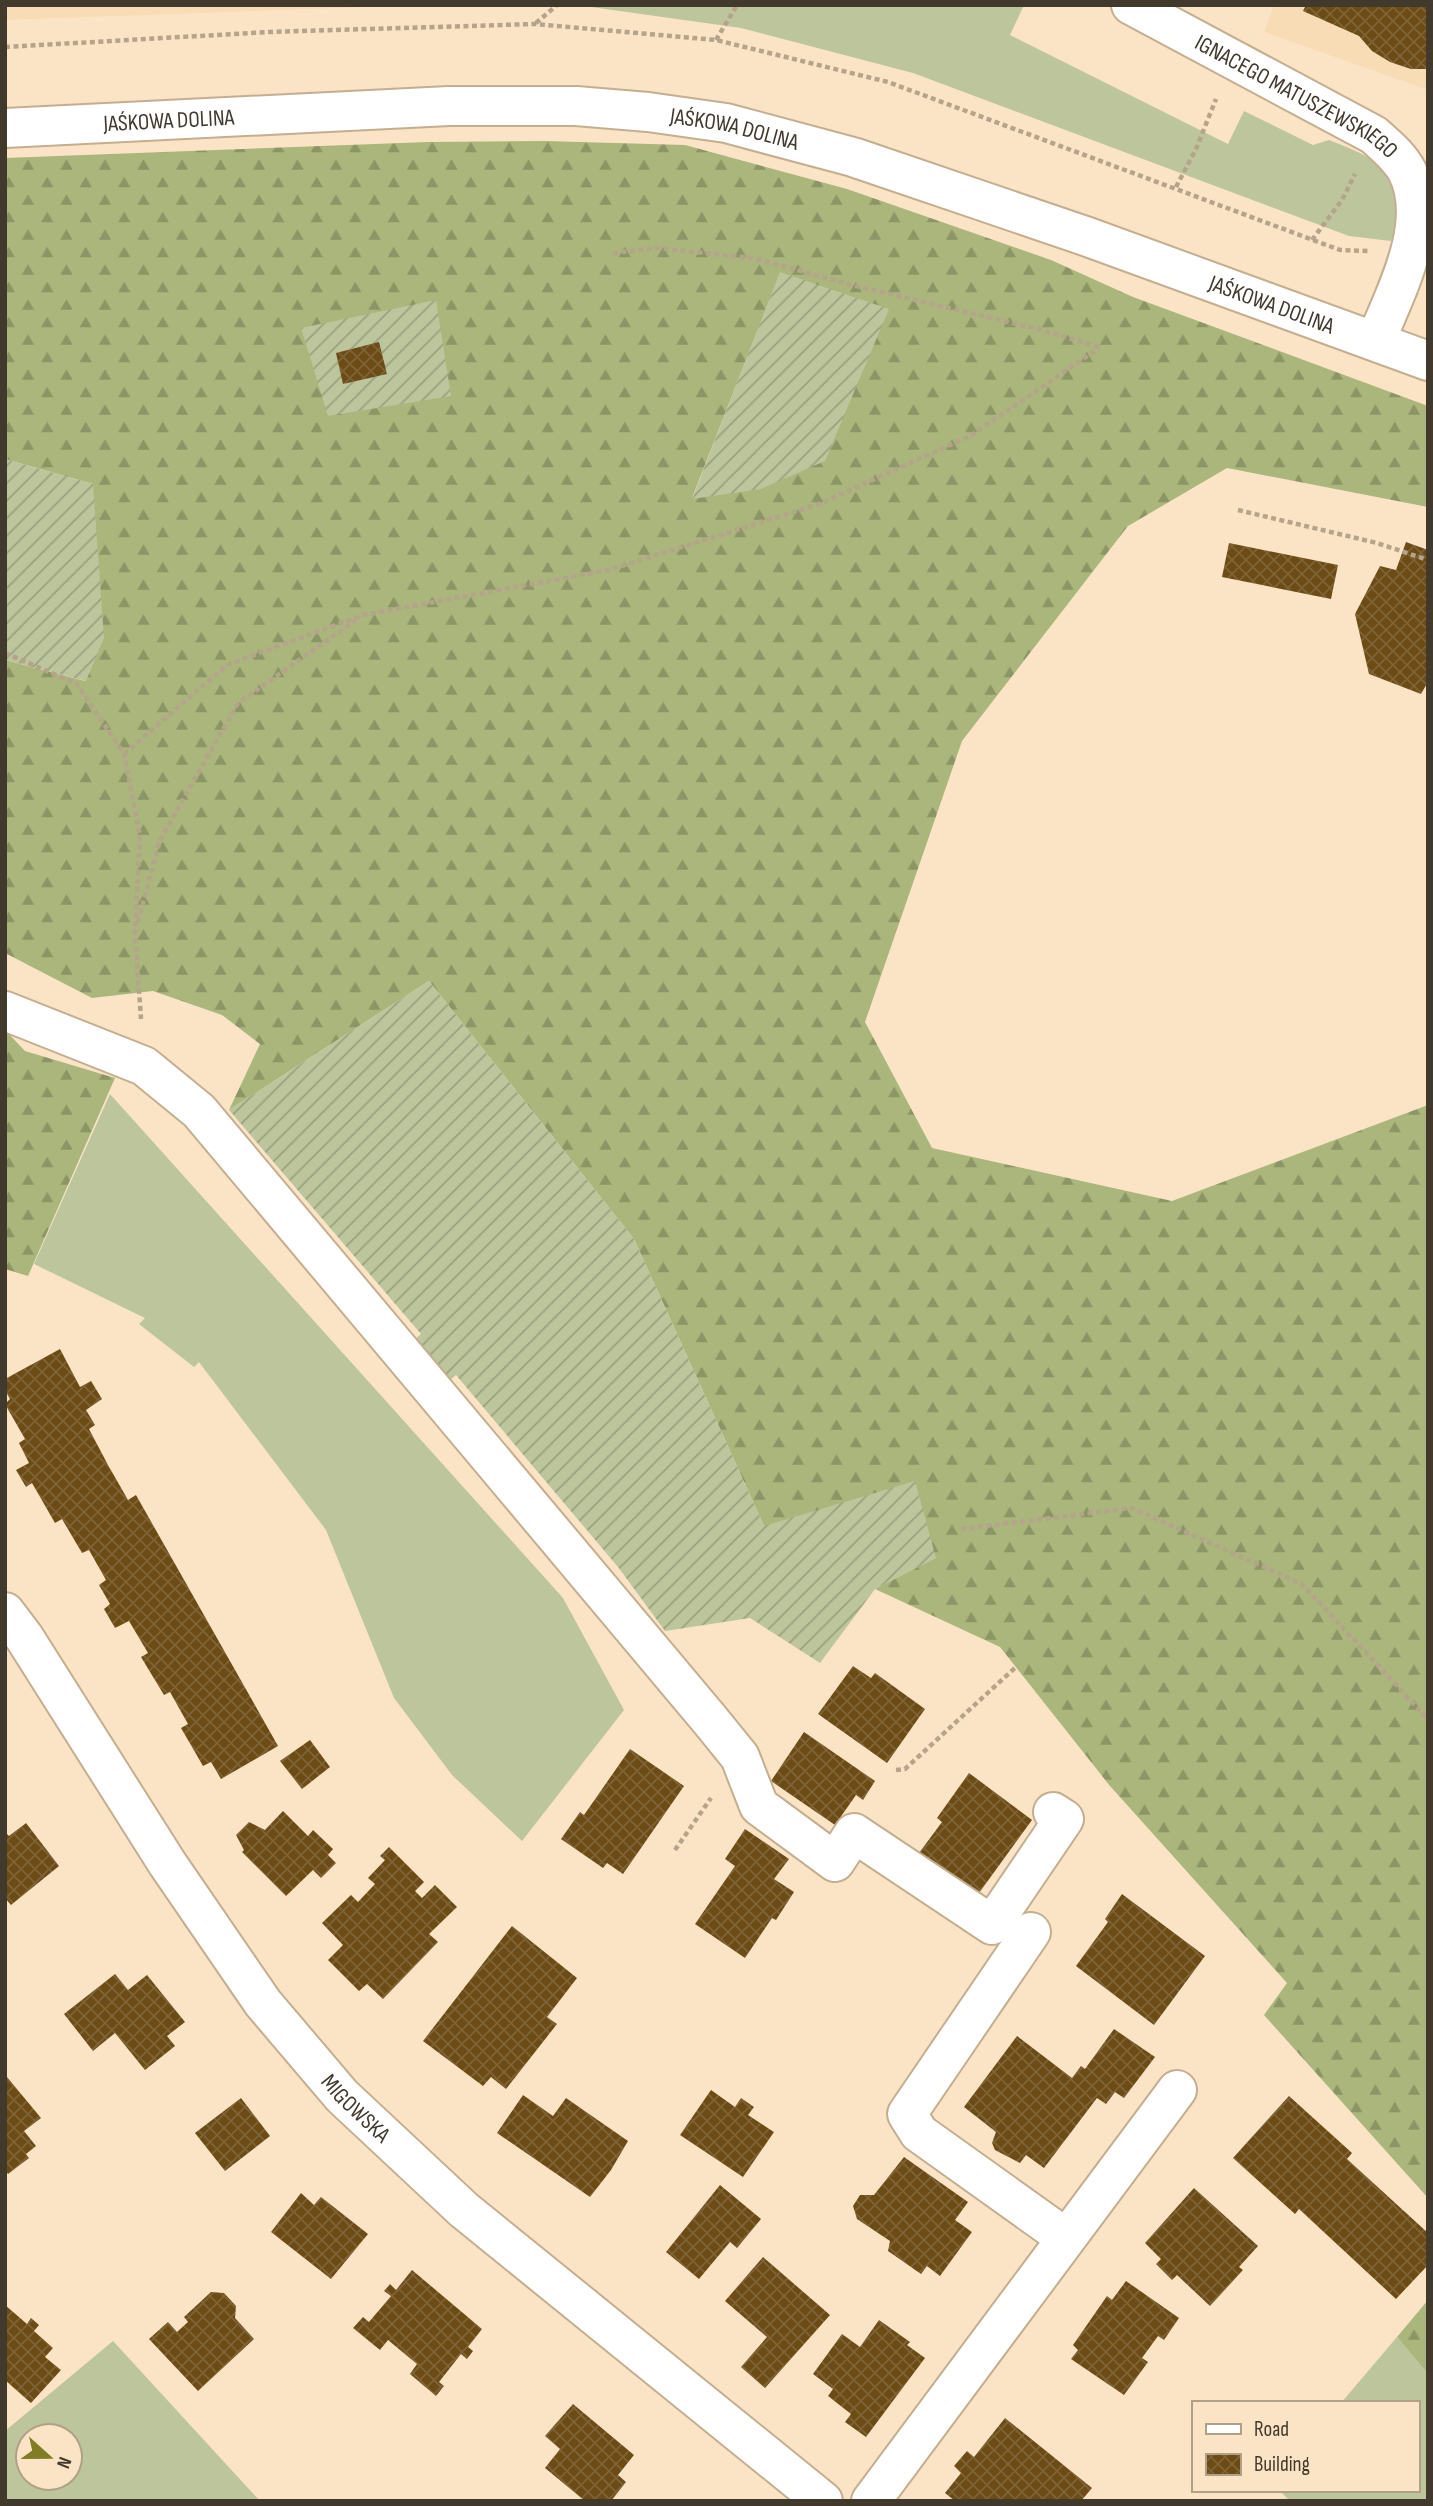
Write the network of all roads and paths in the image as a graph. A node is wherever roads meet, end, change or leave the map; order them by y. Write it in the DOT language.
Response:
graph roads {
  1 [pos="557,5"];
  2 [pos="737,5"];
  3 [pos="1131,5"];
  4 [pos="535,24"];
  5 [pos="716,40"];
  6 [pos="1232,58"];
  7 [pos="5,128"];
  8 [pos="1176,187"];
  9 [pos="613,253"];
  10 [pos="1376,340"];
  11 [pos="1428,361"];
  12 [pos="1238,510"];
  13 [pos="1428,560"];
  14 [pos="363,615"];
  15 [pos="5,653"];
  16 [pos="124,754"];
  17 [pos="135,933"];
  18 [pos="5,1011"];
  19 [pos="144,1066"];
  20 [pos="961,1529"];
  21 [pos="5,1612"];
  22 [pos="1017,1666"];
  23 [pos="1428,1719"];
  24 [pos="740,1758"];
  25 [pos="897,1770"];
  26 [pos="1053,1812"];
  27 [pos="675,1850"];
  28 [pos="1031,1932"];
  29 [pos="1177,2090"];
  30 [pos="1066,2238"];
  31 [pos="823,2501"];
  32 [pos="871,2501"];
  1 -- 4 [label="path"];
  2 -- 5 [label="path"];
  3 -- 6 [label="street, IGNACEGO MATUSZEWSKIEGO"];
  6 -- 8 [label="path"];
  6 -- 10 [label="street, IGNACEGO MATUSZEWSKIEGO"];
  7 -- 10 [label="street, JAŚKOWA DOLINA"];
  9 -- 14 [label="path"];
  10 -- 11 [label="street, JAŚKOWA DOLINA"];
  12 -- 13 [label="path"];
  14 -- 16 [label="path"];
  14 -- 17 [label="path"];
  15 -- 16 [label="path"];
  16 -- 17 [label="path"];
  17 -- 19 [label="path"];
  18 -- 19 [label="street"];
  19 -- 24 [label="street"];
  20 -- 23 [label="path"];
  21 -- 31 [label="street, MIGOWSKA"];
  22 -- 25 [label="path"];
  24 -- 26 [label="street"];
  24 -- 27 [label="path"];
  28 -- 30 [label="street"];
  29 -- 30 [label="street"];
  30 -- 32 [label="street"];
}
